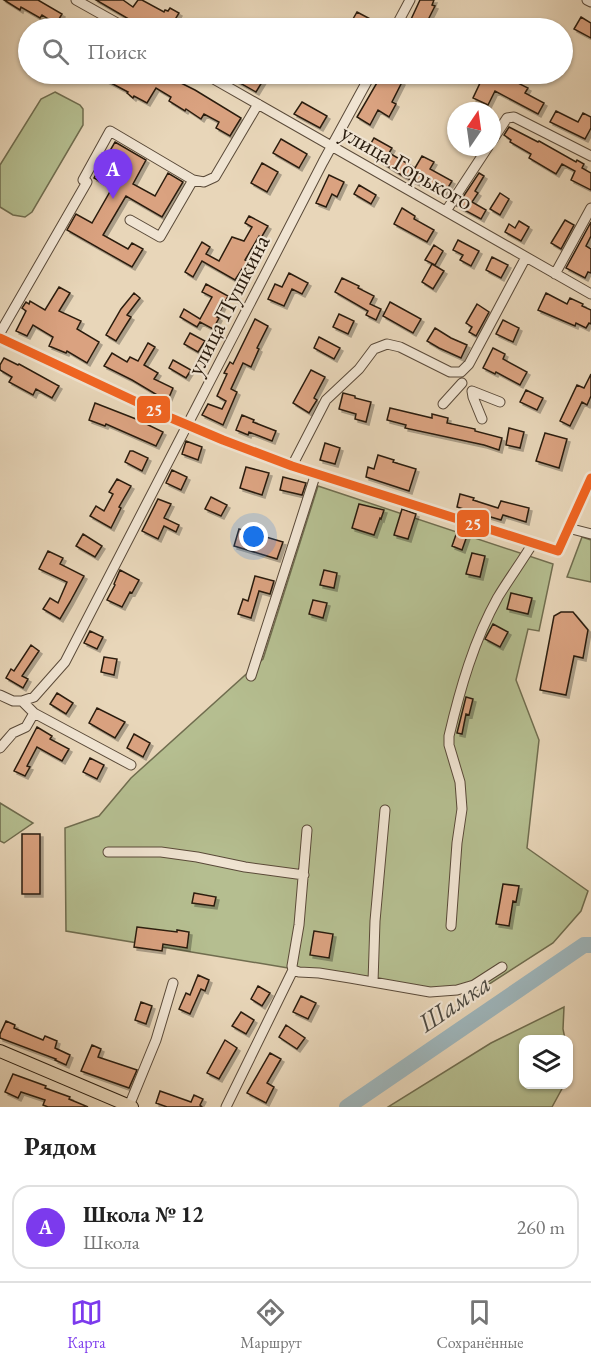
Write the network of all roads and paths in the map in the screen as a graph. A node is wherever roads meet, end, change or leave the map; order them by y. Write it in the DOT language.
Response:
graph roads {
  1 [pos="76,0"];
  2 [pos="410,0"];
  3 [pos="108,18"];
  4 [pos="400,18"];
  5 [pos="223,84"];
  6 [pos="366,84"];
  7 [pos="258,104"];
  8 [pos="501,127"];
  9 [pos="332,146"];
  10 [pos="482,156"];
  11 [pos="591,156"];
  12 [pos="193,180"];
  13 [pos="591,208"];
  14 [pos="446,211"];
  15 [pos="130,220"];
  16 [pos="526,257"];
  17 [pos="555,274"];
  18 [pos="591,294"];
  19 [pos="0,333"];
  20 [pos="0,338"];
  21 [pos="461,372"];
  22 [pos="462,383"];
  23 [pos="472,391"];
  24 [pos="500,402"];
  25 [pos="442,404"];
  26 [pos="483,419"];
  27 [pos="188,426"];
  28 [pos="292,466"];
  29 [pos="316,474"];
  30 [pos="591,478"];
  31 [pos="587,496"];
  32 [pos="568,528"];
  33 [pos="591,534"];
  34 [pos="533,543"];
  35 [pos="251,676"];
  36 [pos="0,695"];
  37 [pos="22,701"];
  38 [pos="34,712"];
  39 [pos="0,748"];
  40 [pos="131,765"];
  41 [pos="385,810"];
  42 [pos="307,830"];
  43 [pos="108,852"];
  44 [pos="304,874"];
  45 [pos="451,926"];
  46 [pos="502,967"];
  47 [pos="293,970"];
  48 [pos="373,982"];
  49 [pos="172,983"];
  50 [pos="0,1052"];
  51 [pos="131,1106"];
  52 [pos="226,1107"];
  1 -- 3 [label="street"];
  2 -- 4 [label="street"];
  5 -- 7 [label="street, улица Горького"];
  6 -- 9 [label="street, улица Пушкина"];
  7 -- 9 [label="street, улица Горького"];
  7 -- 12 [label="street"];
  8 -- 11 [label="street"];
  9 -- 14 [label="street, улица Горького"];
  9 -- 27 [label="street, улица Пушкина"];
  10 -- 14 [label="street"];
  12 -- 15 [label="street"];
  12 -- 19 [label="street"];
  13 -- 17 [label="street"];
  14 -- 16 [label="street, улица Горького"];
  16 -- 17 [label="street, улица Горького"];
  16 -- 21 [label="street"];
  17 -- 18 [label="street, улица Горького"];
  20 -- 27 [label="street"];
  21 -- 22 [label="street"];
  21 -- 28 [label="street"];
  22 -- 23 [label="street"];
  22 -- 25 [label="street"];
  23 -- 24 [label="street"];
  23 -- 26 [label="street"];
  27 -- 28 [label="street"];
  27 -- 37 [label="street, улица Пушкина"];
  28 -- 29 [label="street"];
  29 -- 34 [label="street"];
  29 -- 35 [label="street"];
  30 -- 31 [label="street"];
  31 -- 32 [label="street"];
  32 -- 33 [label="street"];
  32 -- 34 [label="street"];
  34 -- 45 [label="street"];
  36 -- 37 [label="street"];
  37 -- 38 [label="street"];
  38 -- 39 [label="street"];
  38 -- 40 [label="street"];
  41 -- 48 [label="street"];
  42 -- 44 [label="street"];
  43 -- 44 [label="street"];
  44 -- 47 [label="street"];
  46 -- 48 [label="street"];
  47 -- 48 [label="street"];
  47 -- 52 [label="street"];
  49 -- 51 [label="street"];
  50 -- 51 [label="main road"];
}
